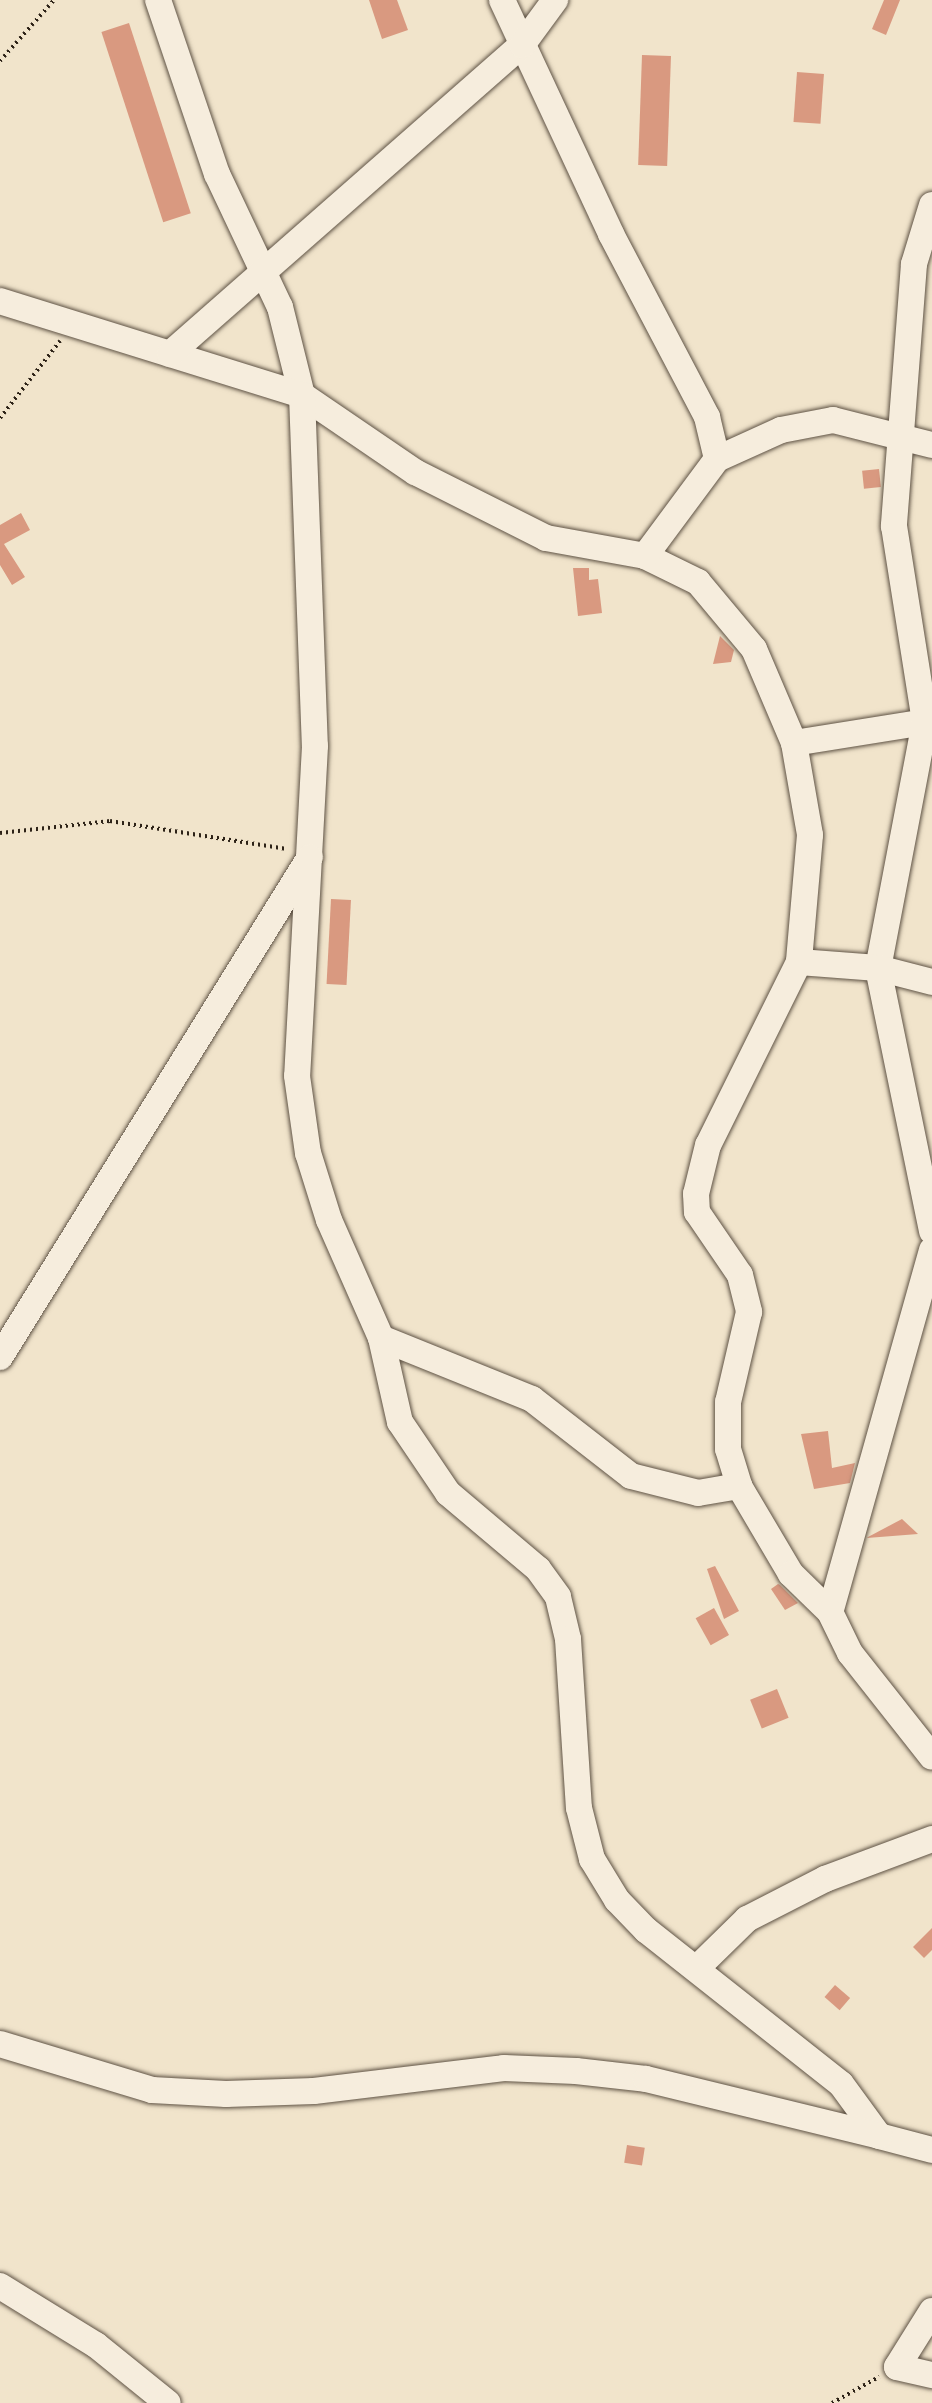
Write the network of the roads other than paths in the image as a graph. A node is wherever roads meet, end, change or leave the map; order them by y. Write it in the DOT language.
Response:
graph roads {
  1 [pos="158,0"];
  2 [pos="502,0"];
  3 [pos="555,0"];
  4 [pos="522,45"];
  5 [pos="932,205"];
  6 [pos="264,273"];
  7 [pos="0,301"];
  8 [pos="170,354"];
  9 [pos="302,395"];
  10 [pos="898,436"];
  11 [pos="932,445"];
  12 [pos="717,459"];
  13 [pos="645,556"];
  14 [pos="925,722"];
  15 [pos="794,743"];
  16 [pos="312,853"];
  17 [pos="799,962"];
  18 [pos="878,968"];
  19 [pos="932,982"];
  20 [pos="932,1232"];
  21 [pos="932,1250"];
  22 [pos="381,1338"];
  23 [pos="0,1357"];
  24 [pos="739,1486"];
  25 [pos="830,1612"];
  26 [pos="932,1757"];
  27 [pos="932,1839"];
  28 [pos="698,1967"];
  29 [pos="0,2044"];
  30 [pos="879,2136"];
  31 [pos="932,2150"];
  32 [pos="0,2286"];
  33 [pos="932,2311"];
  34 [pos="932,2375"];
  35 [pos="168,2403"];
  1 -- 6 [label="street"];
  2 -- 4 [label="street"];
  3 -- 4 [label="street"];
  4 -- 6 [label="street"];
  4 -- 12 [label="street"];
  5 -- 10 [label="street"];
  6 -- 8 [label="street"];
  6 -- 9 [label="street"];
  7 -- 8 [label="street"];
  8 -- 9 [label="street"];
  9 -- 13 [label="street"];
  9 -- 16 [label="street"];
  10 -- 11 [label="street"];
  10 -- 12 [label="street"];
  10 -- 14 [label="street"];
  12 -- 13 [label="street"];
  13 -- 15 [label="street"];
  14 -- 15 [label="street"];
  14 -- 18 [label="street"];
  15 -- 17 [label="street"];
  16 -- 22 [label="street"];
  16 -- 23 [label="street"];
  17 -- 18 [label="street"];
  17 -- 24 [label="street"];
  18 -- 19 [label="street"];
  18 -- 20 [label="street"];
  21 -- 25 [label="street"];
  22 -- 24 [label="street"];
  22 -- 28 [label="street"];
  24 -- 25 [label="street"];
  25 -- 26 [label="street"];
  27 -- 28 [label="street"];
  28 -- 30 [label="street"];
  29 -- 30 [label="street"];
  30 -- 31 [label="street"];
  32 -- 35 [label="street"];
  33 -- 34 [label="street"];
}
